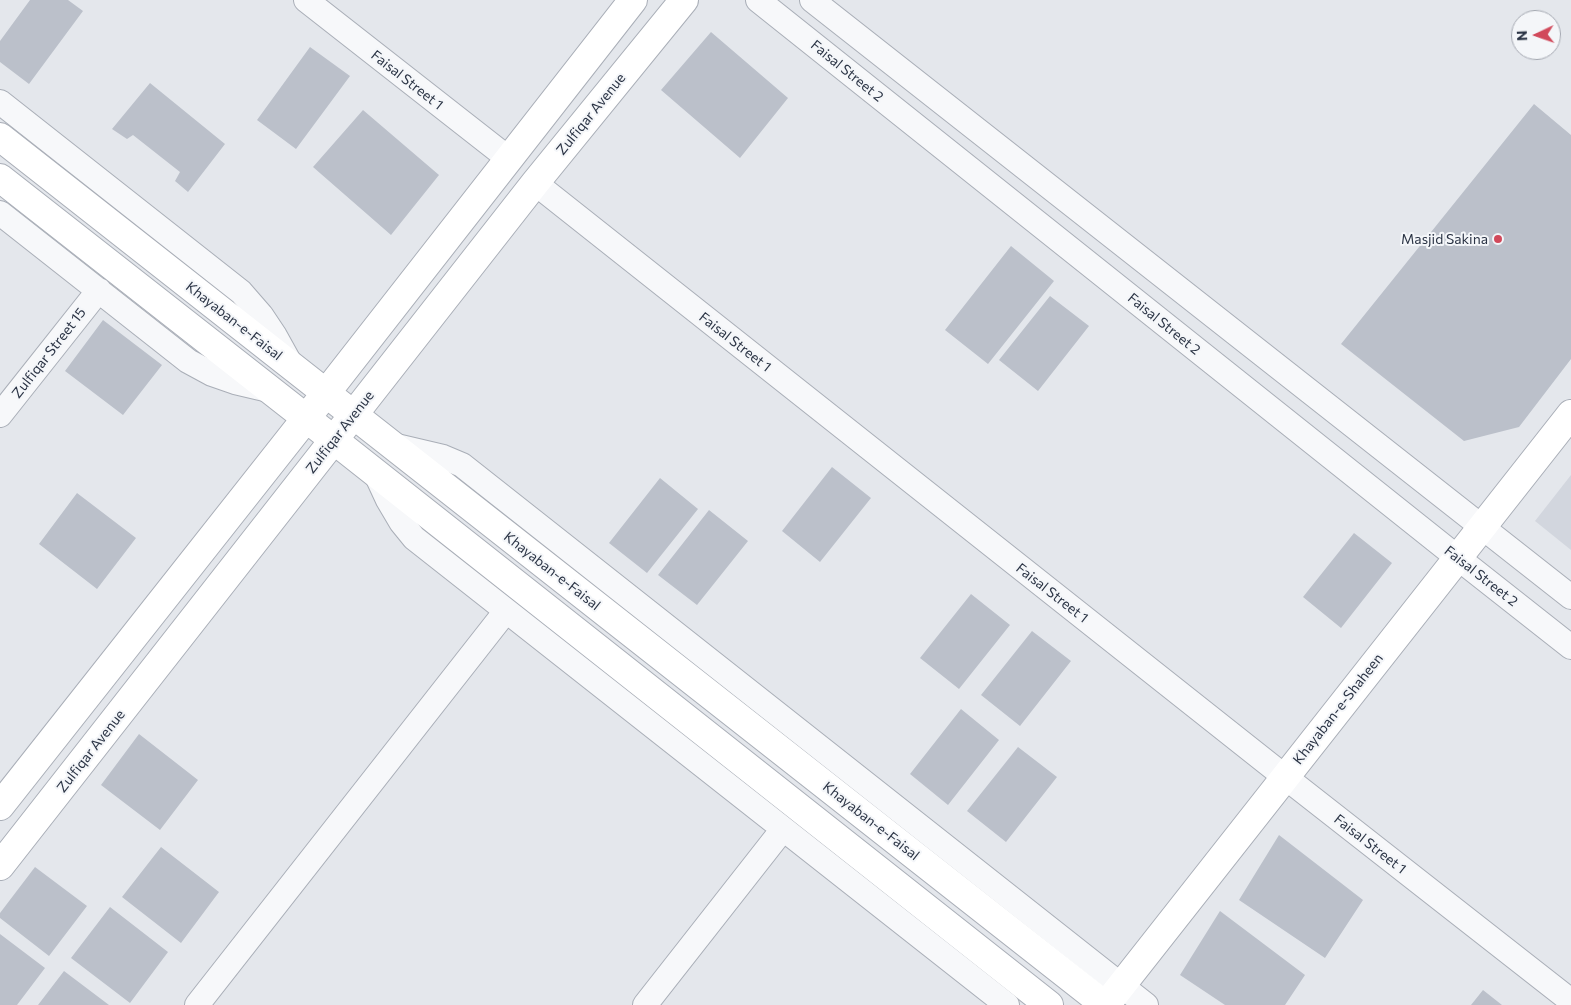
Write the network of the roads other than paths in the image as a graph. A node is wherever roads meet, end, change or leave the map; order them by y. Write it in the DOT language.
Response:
graph roads {
  1 [pos="306,0"];
  2 [pos="633,0"];
  3 [pos="684,0"];
  4 [pos="758,0"];
  5 [pos="812,0"];
  6 [pos="0,102"];
  7 [pos="0,137"];
  8 [pos="509,159"];
  9 [pos="0,178"];
  10 [pos="535,183"];
  11 [pos="0,213"];
  12 [pos="98,290"];
  13 [pos="290,365"];
  14 [pos="271,390"];
  15 [pos="326,393"];
  16 [pos="353,414"];
  17 [pos="1571,414"];
  18 [pos="0,415"];
  19 [pos="306,418"];
  20 [pos="334,440"];
  21 [pos="375,472"];
  22 [pos="1483,527"];
  23 [pos="1458,558"];
  24 [pos="1571,597"];
  25 [pos="506,611"];
  26 [pos="1571,647"];
  27 [pos="1284,777"];
  28 [pos="0,806"];
  29 [pos="783,829"];
  30 [pos="0,866"];
  31 [pos="1111,999"];
  32 [pos="1571,1001"];
  33 [pos="197,1005"];
  34 [pos="645,1005"];
  35 [pos="1007,1005"];
  36 [pos="1049,1005"];
  37 [pos="1146,1005"];
  1 -- 8 [label="street, Faisal Street 1"];
  2 -- 8 [label="street"];
  3 -- 10 [label="street, Zulfiqar Avenue"];
  4 -- 23 [label="street, Faisal Street 2"];
  5 -- 22 [label="street"];
  6 -- 13 [label="street"];
  7 -- 13 [label="street, Khayaban-e-Faisal"];
  8 -- 15 [label="street"];
  9 -- 14 [label="street"];
  10 -- 16 [label="street, Zulfiqar Avenue"];
  10 -- 27 [label="street, Faisal Street 1"];
  11 -- 12 [label="street"];
  12 -- 14 [label="street"];
  12 -- 18 [label="street, Zulfiqar Street 15"];
  13 -- 15 [label="street, Khayaban-e-Faisal"];
  14 -- 19 [label="street"];
  15 -- 16 [label="street, Khayaban-e-Faisal"];
  15 -- 19 [label="street"];
  16 -- 20 [label="street, Zulfiqar Avenue"];
  16 -- 31 [label="street, Khayaban-e-Faisal"];
  17 -- 22 [label="street, Khayaban-e-Shaheen"];
  19 -- 20 [label="street"];
  19 -- 28 [label="street"];
  20 -- 21 [label="street"];
  20 -- 30 [label="street, Zulfiqar Avenue"];
  21 -- 25 [label="street"];
  21 -- 36 [label="street"];
  22 -- 23 [label="street, Khayaban-e-Shaheen"];
  22 -- 24 [label="street"];
  23 -- 26 [label="street, Faisal Street 2"];
  23 -- 27 [label="street, Khayaban-e-Shaheen"];
  25 -- 29 [label="street"];
  25 -- 33 [label="street"];
  27 -- 31 [label="street, Khayaban-e-Shaheen"];
  27 -- 32 [label="street, Faisal Street 1"];
  29 -- 34 [label="street"];
  29 -- 35 [label="street"];
  31 -- 37 [label="street"];
}
